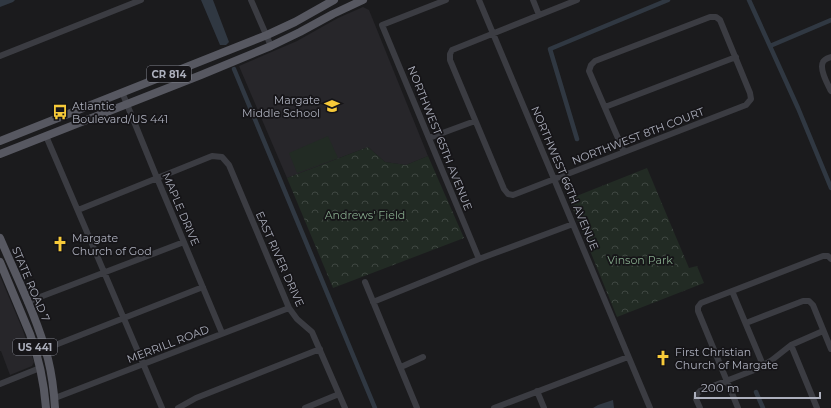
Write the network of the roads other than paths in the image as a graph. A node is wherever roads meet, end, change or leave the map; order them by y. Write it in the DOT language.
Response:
graph roads {
  1 [pos="141,0"];
  2 [pos="251,0"];
  3 [pos="334,0"];
  4 [pos="363,0"];
  5 [pos="446,0"];
  6 [pos="479,0"];
  7 [pos="533,0"];
  8 [pos="576,0"];
  9 [pos="539,15"];
  10 [pos="493,33"];
  11 [pos="267,35"];
  12 [pos="271,46"];
  13 [pos="0,56"];
  14 [pos="736,57"];
  15 [pos="831,57"];
  16 [pos="831,91"];
  17 [pos="122,92"];
  18 [pos="127,104"];
  19 [pos="605,108"];
  20 [pos="475,121"];
  21 [pos="46,136"];
  22 [pos="429,138"];
  23 [pos="0,141"];
  24 [pos="624,152"];
  25 [pos="0,154"];
  26 [pos="157,178"];
  27 [pos="554,179"];
  28 [pos="78,210"];
  29 [pos="573,224"];
  30 [pos="0,238"];
  31 [pos="184,242"];
  32 [pos="829,258"];
  33 [pos="479,259"];
  34 [pos="0,262"];
  35 [pos="104,272"];
  36 [pos="365,282"];
  37 [pos="203,287"];
  38 [pos="12,289"];
  39 [pos="732,291"];
  40 [pos="27,302"];
  41 [pos="373,302"];
  42 [pos="18,303"];
  43 [pos="289,308"];
  44 [pos="34,318"];
  45 [pos="124,318"];
  46 [pos="746,323"];
  47 [pos="824,331"];
  48 [pos="222,333"];
  49 [pos="791,345"];
  50 [pos="45,348"];
  51 [pos="320,349"];
  52 [pos="831,349"];
  53 [pos="423,357"];
  54 [pos="628,357"];
  55 [pos="143,364"];
  56 [pos="763,365"];
  57 [pos="401,367"];
  58 [pos="40,368"];
  59 [pos="727,381"];
  60 [pos="53,383"];
  61 [pos="0,384"];
  62 [pos="537,392"];
  63 [pos="339,394"];
  64 [pos="55,398"];
  65 [pos="46,408"];
  66 [pos="55,408"];
  67 [pos="162,408"];
  68 [pos="178,408"];
  69 [pos="305,408"];
  70 [pos="345,408"];
  71 [pos="417,408"];
  72 [pos="494,408"];
  73 [pos="544,408"];
  74 [pos="650,408"];
  75 [pos="700,408"];
  76 [pos="738,408"];
  77 [pos="817,408"];
  1 -- 13 [label="street"];
  2 -- 11 [label="street"];
  3 -- 11 [label="main road, CR 814"];
  4 -- 12 [label="main road, CR 814"];
  5 -- 22 [label="street, NORTHWEST 65TH AVENUE"];
  6 -- 10 [label="street, NORTHWEST 66TH AVENUE"];
  7 -- 9 [label="street"];
  8 -- 9 [label="street"];
  9 -- 10 [label="street"];
  10 -- 20 [label="street"];
  10 -- 27 [label="street, NORTHWEST 66TH AVENUE"];
  11 -- 12 [label="street"];
  11 -- 17 [label="main road, CR 814"];
  12 -- 18 [label="main road, CR 814"];
  14 -- 19 [label="street"];
  14 -- 19 [label="street"];
  14 -- 24 [label="street, NORTHWEST 8TH COURT"];
  15 -- 16 [label="street"];
  17 -- 18 [label="street, MAPLE DRIVE"];
  17 -- 23 [label="main road, CR 814"];
  18 -- 21 [label="main road, CR 814"];
  18 -- 26 [label="street, MAPLE DRIVE"];
  19 -- 24 [label="street"];
  20 -- 22 [label="street"];
  20 -- 27 [label="street, NORTHWEST 8TH COURT"];
  21 -- 25 [label="main road, CR 814"];
  21 -- 28 [label="street"];
  22 -- 33 [label="street, NORTHWEST 65TH AVENUE"];
  24 -- 27 [label="street, NORTHWEST 8TH COURT"];
  26 -- 28 [label="street"];
  26 -- 31 [label="street, MAPLE DRIVE"];
  26 -- 43 [label="street, EAST RIVER DRIVE"];
  27 -- 29 [label="street, NORTHWEST 66TH AVENUE"];
  28 -- 35 [label="street"];
  29 -- 33 [label="street"];
  29 -- 54 [label="street, NORTHWEST 66TH AVENUE"];
  30 -- 40 [label="main road, STATE ROAD 7 / US 441"];
  31 -- 35 [label="street"];
  31 -- 37 [label="street, MAPLE DRIVE"];
  32 -- 39 [label="street"];
  33 -- 41 [label="street"];
  34 -- 38 [label="main road, STATE ROAD 7 / US 441"];
  35 -- 40 [label="street"];
  35 -- 45 [label="street"];
  36 -- 41 [label="street"];
  37 -- 45 [label="street"];
  37 -- 48 [label="street, MAPLE DRIVE"];
  38 -- 40 [label="main road"];
  38 -- 42 [label="main road, STATE ROAD 7 / US 441"];
  39 -- 46 [label="street"];
  39 -- 59 [label="street"];
  40 -- 44 [label="main road, STATE ROAD 7 / US 441"];
  41 -- 57 [label="street"];
  42 -- 44 [label="main road"];
  42 -- 58 [label="main road, STATE ROAD 7 / US 441"];
  43 -- 48 [label="street, MERRILL ROAD"];
  43 -- 51 [label="street, EAST RIVER DRIVE"];
  44 -- 50 [label="main road, STATE ROAD 7 / US 441"];
  45 -- 50 [label="street"];
  45 -- 55 [label="street"];
  46 -- 47 [label="street"];
  46 -- 56 [label="street"];
  47 -- 49 [label="street"];
  47 -- 52 [label="street"];
  48 -- 55 [label="street, MERRILL ROAD"];
  49 -- 56 [label="street"];
  49 -- 77 [label="street"];
  50 -- 60 [label="main road, STATE ROAD 7 / US 441"];
  51 -- 63 [label="street, EAST RIVER DRIVE"];
  51 -- 68 [label="street"];
  53 -- 57 [label="street"];
  54 -- 62 [label="street"];
  54 -- 74 [label="street, NORTHWEST 66TH AVENUE"];
  55 -- 64 [label="street, MERRILL ROAD"];
  55 -- 67 [label="street"];
  56 -- 59 [label="street"];
  57 -- 71 [label="street"];
  58 -- 60 [label="main road"];
  58 -- 61 [label="street"];
  58 -- 65 [label="main road, STATE ROAD 7 / US 441"];
  59 -- 75 [label="street"];
  59 -- 76 [label="street"];
  60 -- 64 [label="main road, STATE ROAD 7 / US 441"];
  62 -- 72 [label="street"];
  62 -- 73 [label="street"];
  63 -- 69 [label="street"];
  63 -- 70 [label="street, EAST RIVER DRIVE"];
  64 -- 66 [label="main road, STATE ROAD 7 / US 441"];
}
